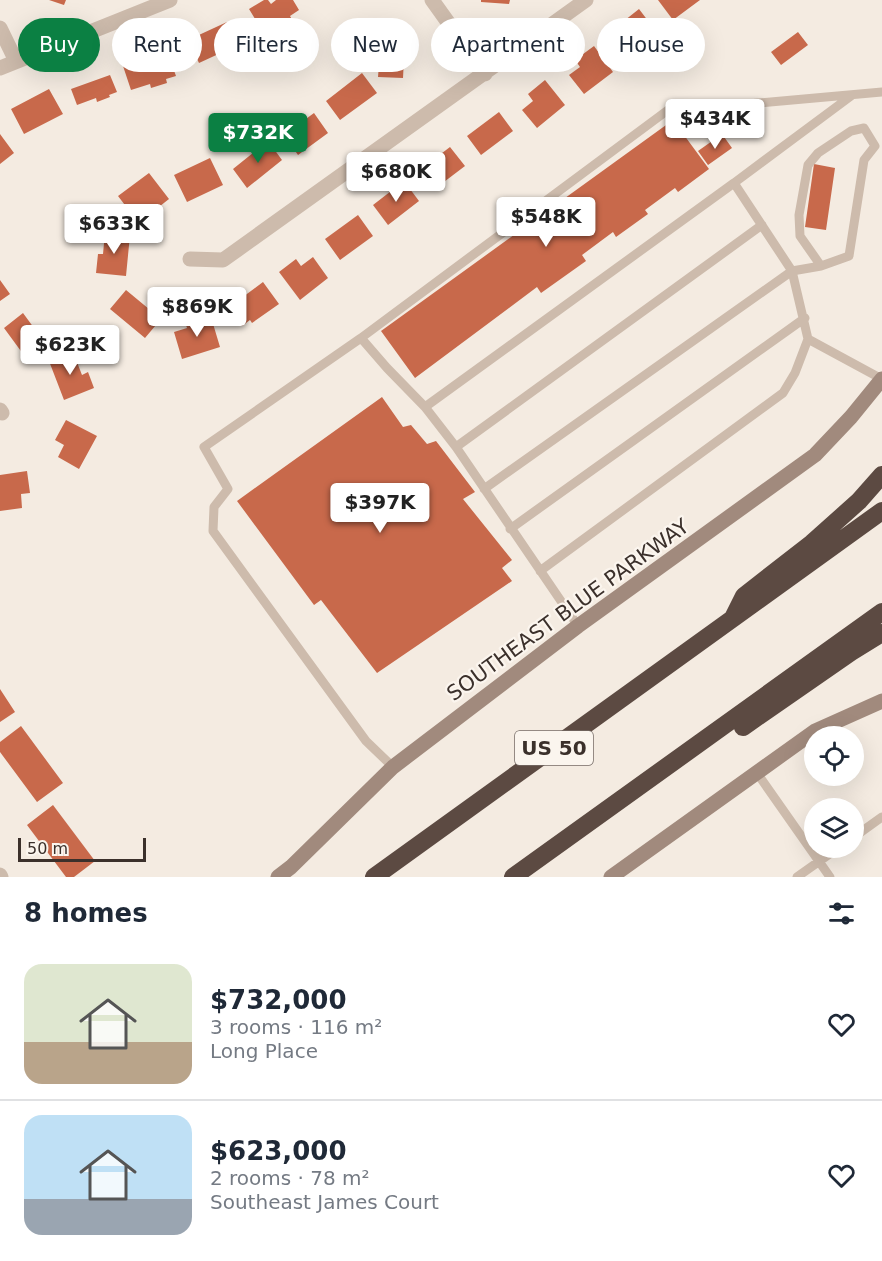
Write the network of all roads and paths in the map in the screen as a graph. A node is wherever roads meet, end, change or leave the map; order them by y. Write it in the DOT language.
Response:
graph roads {
  1 [pos="170,0"];
  2 [pos="432,0"];
  3 [pos="586,0"];
  4 [pos="0,28"];
  5 [pos="16,61"];
  6 [pos="0,68"];
  7 [pos="485,74"];
  8 [pos="882,92"];
  9 [pos="851,96"];
  10 [pos="734,183"];
  11 [pos="762,225"];
  12 [pos="190,260"];
  13 [pos="820,266"];
  14 [pos="792,271"];
  15 [pos="805,318"];
  16 [pos="362,338"];
  17 [pos="808,339"];
  18 [pos="882,379"];
  19 [pos="425,406"];
  20 [pos="456,447"];
  21 [pos="882,475"];
  22 [pos="484,489"];
  23 [pos="882,511"];
  24 [pos="510,529"];
  25 [pos="540,571"];
  26 [pos="882,612"];
  27 [pos="733,619"];
  28 [pos="578,626"];
  29 [pos="882,633"];
  30 [pos="882,700"];
  31 [pos="393,767"];
  32 [pos="757,773"];
  33 [pos="882,817"];
  34 [pos="593,820"];
  35 [pos="864,830"];
  36 [pos="823,858"];
  37 [pos="819,861"];
  38 [pos="278,877"];
  39 [pos="374,877"];
  40 [pos="513,877"];
  41 [pos="611,877"];
  42 [pos="797,877"];
  43 [pos="830,877"];
  1 -- 5 [label="street"];
  2 -- 7 [label="street"];
  3 -- 7 [label="street"];
  4 -- 5 [label="street"];
  5 -- 6 [label="street"];
  7 -- 12 [label="street"];
  8 -- 9 [label="lane"];
  9 -- 10 [label="lane"];
  9 -- 16 [label="lane"];
  10 -- 11 [label="lane"];
  10 -- 19 [label="lane"];
  11 -- 14 [label="lane"];
  11 -- 20 [label="lane"];
  13 -- 13 [label="lane"];
  13 -- 14 [label="lane"];
  14 -- 15 [label="lane"];
  14 -- 22 [label="lane"];
  15 -- 17 [label="lane"];
  15 -- 24 [label="lane"];
  16 -- 19 [label="lane"];
  16 -- 31 [label="lane"];
  17 -- 18 [label="lane"];
  17 -- 25 [label="lane"];
  18 -- 28 [label="street, SOUTHEAST BLUE PARKWAY"];
  19 -- 20 [label="lane"];
  20 -- 22 [label="lane"];
  21 -- 27 [label="highway"];
  22 -- 24 [label="lane"];
  23 -- 27 [label="highway, US 50"];
  24 -- 25 [label="lane"];
  25 -- 28 [label="lane"];
  26 -- 34 [label="highway"];
  27 -- 39 [label="highway, US 50"];
  28 -- 31 [label="street, SOUTHEAST BLUE PARKWAY"];
  29 -- 34 [label="highway"];
  30 -- 32 [label="street"];
  31 -- 38 [label="street, SOUTHEAST BLUE PARKWAY"];
  32 -- 37 [label="lane"];
  32 -- 41 [label="street"];
  33 -- 35 [label="lane"];
  34 -- 40 [label="highway"];
  36 -- 37 [label="lane"];
  37 -- 42 [label="lane"];
  37 -- 43 [label="lane"];
}
